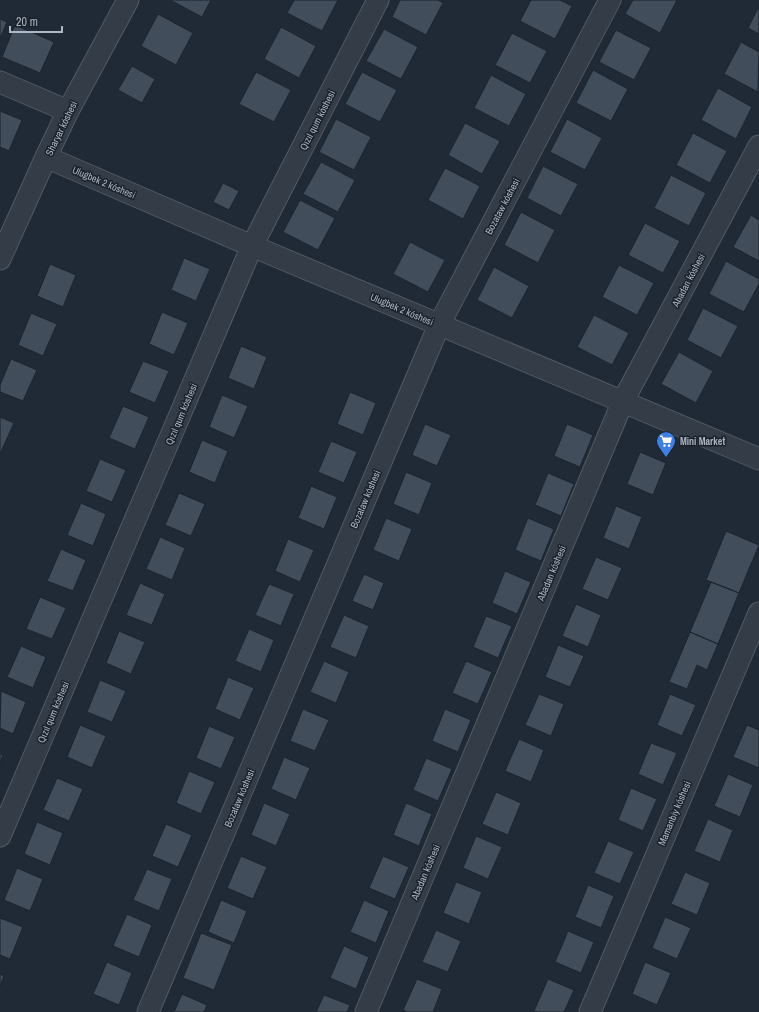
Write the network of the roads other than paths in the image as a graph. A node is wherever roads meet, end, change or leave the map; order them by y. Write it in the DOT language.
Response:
graph roads {
  1 [pos="128,0"];
  2 [pos="378,0"];
  3 [pos="610,0"];
  4 [pos="0,82"];
  5 [pos="68,112"];
  6 [pos="759,146"];
  7 [pos="46,157"];
  8 [pos="252,246"];
  9 [pos="0,259"];
  10 [pos="439,325"];
  11 [pos="623,401"];
  12 [pos="759,459"];
  13 [pos="759,613"];
  14 [pos="0,836"];
  15 [pos="148,1012"];
  16 [pos="366,1012"];
  17 [pos="590,1012"];
  1 -- 5 [label="street, Sharyar kóshesi"];
  2 -- 8 [label="street, Qızıl qum kóshesi"];
  3 -- 10 [label="street, Bozataw kóshesi"];
  4 -- 5 [label="street"];
  5 -- 7 [label="street, Sharyar kóshesi"];
  6 -- 11 [label="street, Abadan kóshesi"];
  7 -- 8 [label="street, Uluǵbek 2 kóshesi"];
  7 -- 9 [label="street, Sharyar kóshesi"];
  8 -- 10 [label="street, Uluǵbek 2 kóshesi"];
  8 -- 14 [label="street, Qızıl qum kóshesi"];
  10 -- 11 [label="street, Uluǵbek 2 kóshesi"];
  10 -- 15 [label="street, Bozataw kóshesi"];
  11 -- 12 [label="street, Uluǵbek 2 kóshesi"];
  11 -- 16 [label="street, Abadan kóshesi"];
  13 -- 17 [label="street, Mamanbiy kóshesi"];
}
